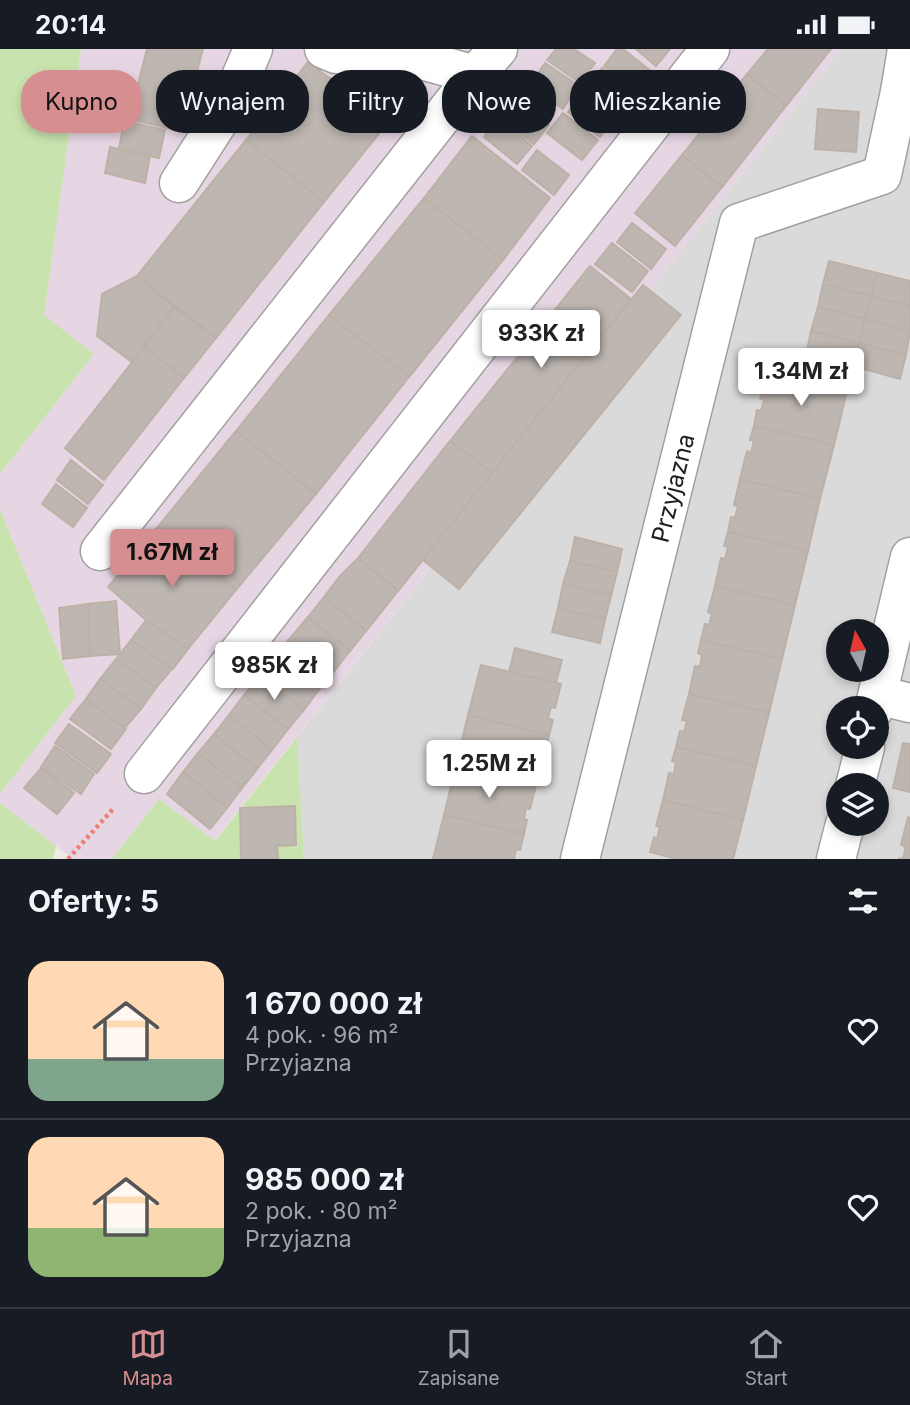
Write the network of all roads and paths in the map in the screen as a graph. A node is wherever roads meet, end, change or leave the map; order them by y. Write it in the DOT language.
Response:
graph roads {
  1 [pos="253,49"];
  2 [pos="324,49"];
  3 [pos="710,49"];
  4 [pos="907,49"];
  5 [pos="487,62"];
  6 [pos="905,93"];
  7 [pos="179,183"];
  8 [pos="100,551"];
  9 [pos="910,557"];
  10 [pos="888,696"];
  11 [pos="144,774"];
  12 [pos="842,836"];
  13 [pos="68,859"];
  14 [pos="580,859"];
  15 [pos="836,859"];
  1 -- 7 [label="street"];
  2 -- 5 [label="street"];
  3 -- 11 [label="street"];
  4 -- 6 [label="street, Przyjazna"];
  5 -- 8 [label="street"];
  6 -- 14 [label="street, Przyjazna"];
  9 -- 10 [label="street"];
  11 -- 13 [label="path"];
  12 -- 15 [label="street"];
}
